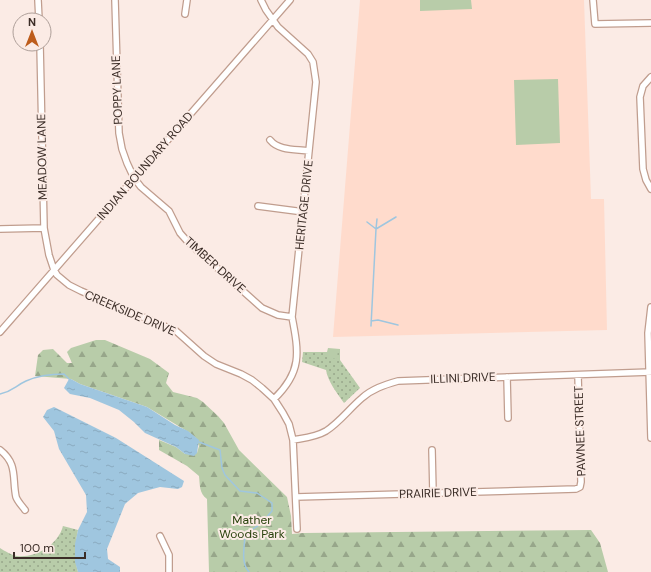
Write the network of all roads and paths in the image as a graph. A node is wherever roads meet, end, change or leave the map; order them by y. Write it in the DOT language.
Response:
graph roads {
  1 [pos="38,0"];
  2 [pos="114,0"];
  3 [pos="187,0"];
  4 [pos="262,0"];
  5 [pos="290,0"];
  6 [pos="594,0"];
  7 [pos="39,12"];
  8 [pos="184,14"];
  9 [pos="273,20"];
  10 [pos="651,23"];
  11 [pos="40,52"];
  12 [pos="651,76"];
  13 [pos="270,140"];
  14 [pos="309,151"];
  15 [pos="134,178"];
  16 [pos="651,189"];
  17 [pos="258,206"];
  18 [pos="304,212"];
  19 [pos="44,228"];
  20 [pos="0,229"];
  21 [pos="54,270"];
  22 [pos="651,307"];
  23 [pos="292,317"];
  24 [pos="0,332"];
  25 [pos="650,372"];
  26 [pos="578,375"];
  27 [pos="507,377"];
  28 [pos="274,399"];
  29 [pos="508,418"];
  30 [pos="651,438"];
  31 [pos="293,440"];
  32 [pos="0,450"];
  33 [pos="432,450"];
  34 [pos="580,487"];
  35 [pos="433,493"];
  36 [pos="296,497"];
  37 [pos="25,510"];
  38 [pos="297,529"];
  39 [pos="160,536"];
  40 [pos="169,572"];
  1 -- 7 [label="street"];
  2 -- 15 [label="street, POPPY LANE"];
  3 -- 8 [label="street"];
  4 -- 9 [label="street, HERITAGE DRIVE"];
  5 -- 9 [label="street, INDIAN BOUNDARY ROAD"];
  6 -- 10 [label="street"];
  9 -- 14 [label="street, HERITAGE DRIVE"];
  9 -- 15 [label="street, INDIAN BOUNDARY ROAD"];
  11 -- 19 [label="street, MEADOW LANE"];
  12 -- 16 [label="street"];
  13 -- 14 [label="street"];
  14 -- 18 [label="street, HERITAGE DRIVE"];
  15 -- 21 [label="street, INDIAN BOUNDARY ROAD"];
  15 -- 23 [label="street, TIMBER DRIVE"];
  17 -- 18 [label="street"];
  18 -- 23 [label="street, HERITAGE DRIVE"];
  19 -- 20 [label="street"];
  19 -- 21 [label="street, MEADOW LANE"];
  21 -- 24 [label="street, INDIAN BOUNDARY ROAD"];
  21 -- 28 [label="street, CREEKSIDE DRIVE"];
  22 -- 25 [label="street"];
  23 -- 28 [label="street, HERITAGE DRIVE"];
  25 -- 26 [label="street, ILLINI DRIVE"];
  25 -- 30 [label="street"];
  26 -- 27 [label="street, ILLINI DRIVE"];
  26 -- 34 [label="street, PAWNEE STREET"];
  27 -- 29 [label="street"];
  27 -- 31 [label="street, ILLINI DRIVE"];
  28 -- 31 [label="street, CREEKSIDE DRIVE"];
  31 -- 36 [label="street, CREEKSIDE DRIVE"];
  32 -- 37 [label="street"];
  33 -- 35 [label="street"];
  34 -- 35 [label="street, PRAIRIE DRIVE"];
  35 -- 36 [label="street, PRAIRIE DRIVE"];
  36 -- 38 [label="street, CREEKSIDE DRIVE"];
  39 -- 40 [label="street"];
}
